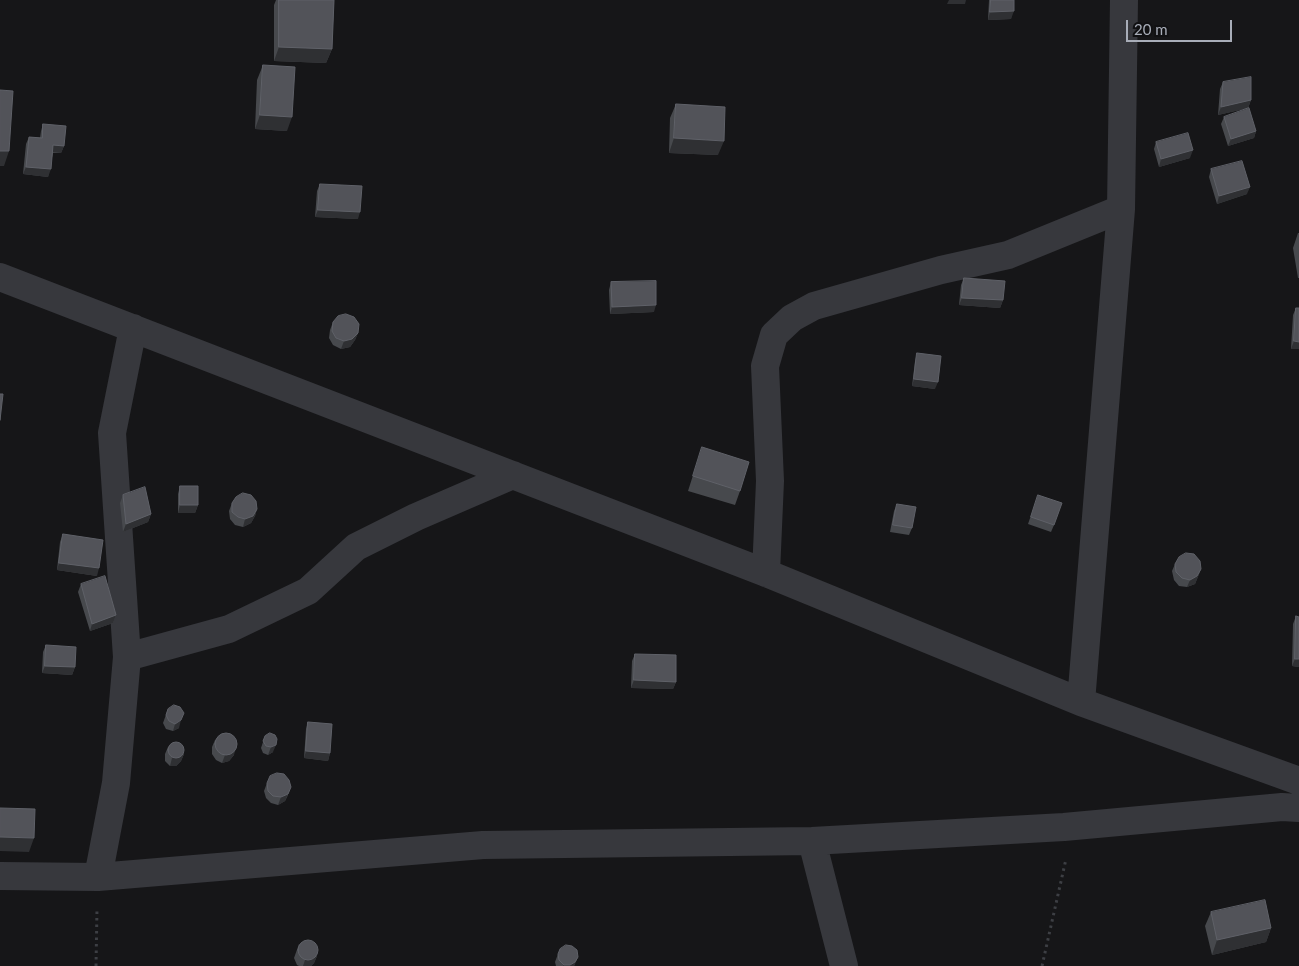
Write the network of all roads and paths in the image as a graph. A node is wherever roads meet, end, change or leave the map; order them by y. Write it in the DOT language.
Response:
graph roads {
  1 [pos="1124,0"];
  2 [pos="1121,209"];
  3 [pos="0,277"];
  4 [pos="133,328"];
  5 [pos="513,476"];
  6 [pos="766,574"];
  7 [pos="127,657"];
  8 [pos="1081,702"];
  9 [pos="1299,781"];
  10 [pos="1299,808"];
  11 [pos="1064,827"];
  12 [pos="812,842"];
  13 [pos="0,876"];
  14 [pos="98,877"];
  15 [pos="96,966"];
  16 [pos="844,966"];
  17 [pos="1042,966"];
  1 -- 2 [label="street"];
  2 -- 6 [label="street"];
  2 -- 8 [label="street"];
  3 -- 4 [label="street"];
  4 -- 5 [label="street"];
  4 -- 7 [label="street"];
  5 -- 6 [label="street"];
  5 -- 7 [label="street"];
  6 -- 8 [label="street"];
  7 -- 14 [label="street"];
  8 -- 9 [label="street"];
  10 -- 11 [label="street"];
  11 -- 12 [label="street"];
  11 -- 17 [label="path"];
  12 -- 14 [label="street"];
  12 -- 16 [label="street"];
  13 -- 14 [label="street"];
  14 -- 15 [label="path"];
}
